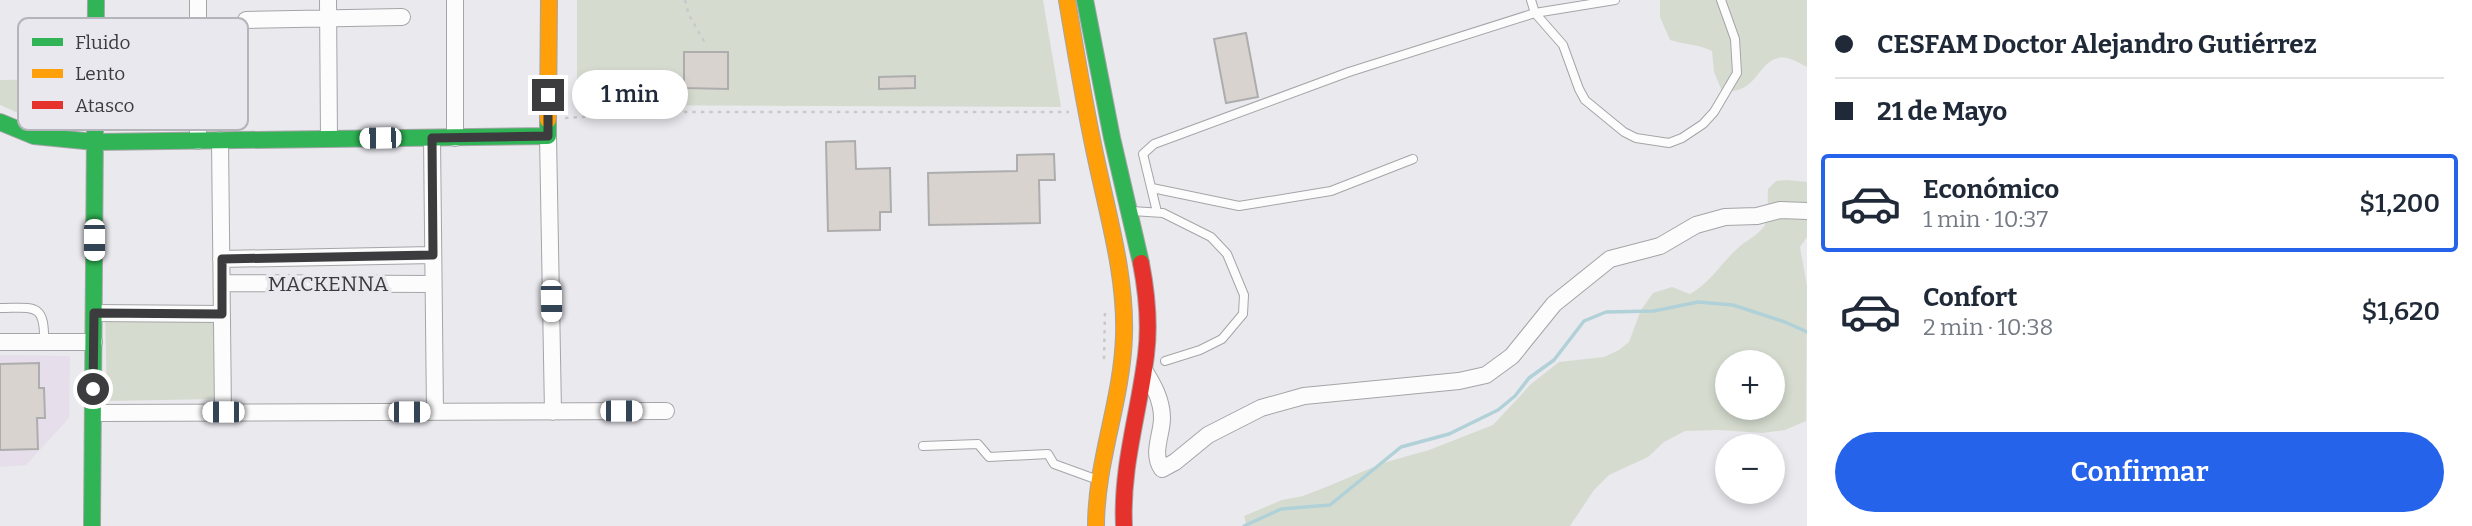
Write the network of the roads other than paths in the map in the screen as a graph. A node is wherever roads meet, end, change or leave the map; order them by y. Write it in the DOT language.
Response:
graph roads {
  1 [pos="96,0"];
  2 [pos="198,0"];
  3 [pos="328,0"];
  4 [pos="455,0"];
  5 [pos="549,0"];
  6 [pos="1067,0"];
  7 [pos="1085,0"];
  8 [pos="1531,0"];
  9 [pos="1615,0"];
  10 [pos="1721,0"];
  11 [pos="1535,13"];
  12 [pos="402,17"];
  13 [pos="96,18"];
  14 [pos="198,18"];
  15 [pos="328,19"];
  16 [pos="248,20"];
  17 [pos="0,122"];
  18 [pos="18,129"];
  19 [pos="19,130"];
  20 [pos="95,130"];
  21 [pos="198,130"];
  22 [pos="548,136"];
  23 [pos="432,138"];
  24 [pos="455,138"];
  25 [pos="329,139"];
  26 [pos="198,141"];
  27 [pos="220,141"];
  28 [pos="95,142"];
  29 [pos="1413,159"];
  30 [pos="1152,188"];
  31 [pos="1129,211"];
  32 [pos="1807,211"];
  33 [pos="1157,212"];
  34 [pos="433,255"];
  35 [pos="222,259"];
  36 [pos="222,283"];
  37 [pos="433,285"];
  38 [pos="0,308"];
  39 [pos="94,313"];
  40 [pos="222,314"];
  41 [pos="0,342"];
  42 [pos="44,342"];
  43 [pos="94,342"];
  44 [pos="1165,360"];
  45 [pos="1144,370"];
  46 [pos="666,411"];
  47 [pos="223,412"];
  48 [pos="435,412"];
  49 [pos="553,412"];
  50 [pos="93,413"];
  51 [pos="923,446"];
  52 [pos="1098,480"];
  53 [pos="92,526"];
  54 [pos="1096,526"];
  55 [pos="1124,526"];
  1 -- 13 [label="street"];
  2 -- 14 [label="street"];
  3 -- 15 [label="street"];
  4 -- 24 [label="street"];
  5 -- 22 [label="street"];
  6 -- 52 [label="street"];
  7 -- 31 [label="street"];
  8 -- 11 [label="lane"];
  9 -- 11 [label="lane"];
  10 -- 11 [label="lane"];
  11 -- 30 [label="lane"];
  12 -- 15 [label="street"];
  15 -- 16 [label="street"];
  15 -- 25 [label="street"];
  17 -- 18 [label="street"];
  19 -- 28 [label="street"];
  20 -- 28 [label="street"];
  21 -- 26 [label="street"];
  22 -- 24 [label="street"];
  22 -- 49 [label="street"];
  23 -- 24 [label="street"];
  23 -- 25 [label="street"];
  23 -- 34 [label="street"];
  25 -- 27 [label="street"];
  26 -- 27 [label="street"];
  26 -- 28 [label="street"];
  27 -- 35 [label="street"];
  28 -- 39 [label="street"];
  29 -- 30 [label="lane"];
  30 -- 33 [label="lane"];
  31 -- 33 [label="lane"];
  31 -- 45 [label="street"];
  32 -- 45 [label="street"];
  33 -- 44 [label="lane"];
  34 -- 35 [label="street, MACKENNA"];
  34 -- 37 [label="street"];
  35 -- 36 [label="street"];
  36 -- 37 [label="street, MACKENNA"];
  36 -- 40 [label="street"];
  37 -- 48 [label="street"];
  38 -- 42 [label="lane"];
  39 -- 40 [label="street"];
  39 -- 43 [label="street"];
  40 -- 47 [label="street"];
  41 -- 42 [label="street"];
  42 -- 43 [label="street"];
  43 -- 50 [label="street"];
  45 -- 55 [label="street"];
  46 -- 49 [label="street"];
  47 -- 48 [label="street"];
  47 -- 50 [label="street"];
  48 -- 49 [label="street"];
  50 -- 53 [label="street"];
  51 -- 52 [label="lane"];
  52 -- 54 [label="street"];
}
